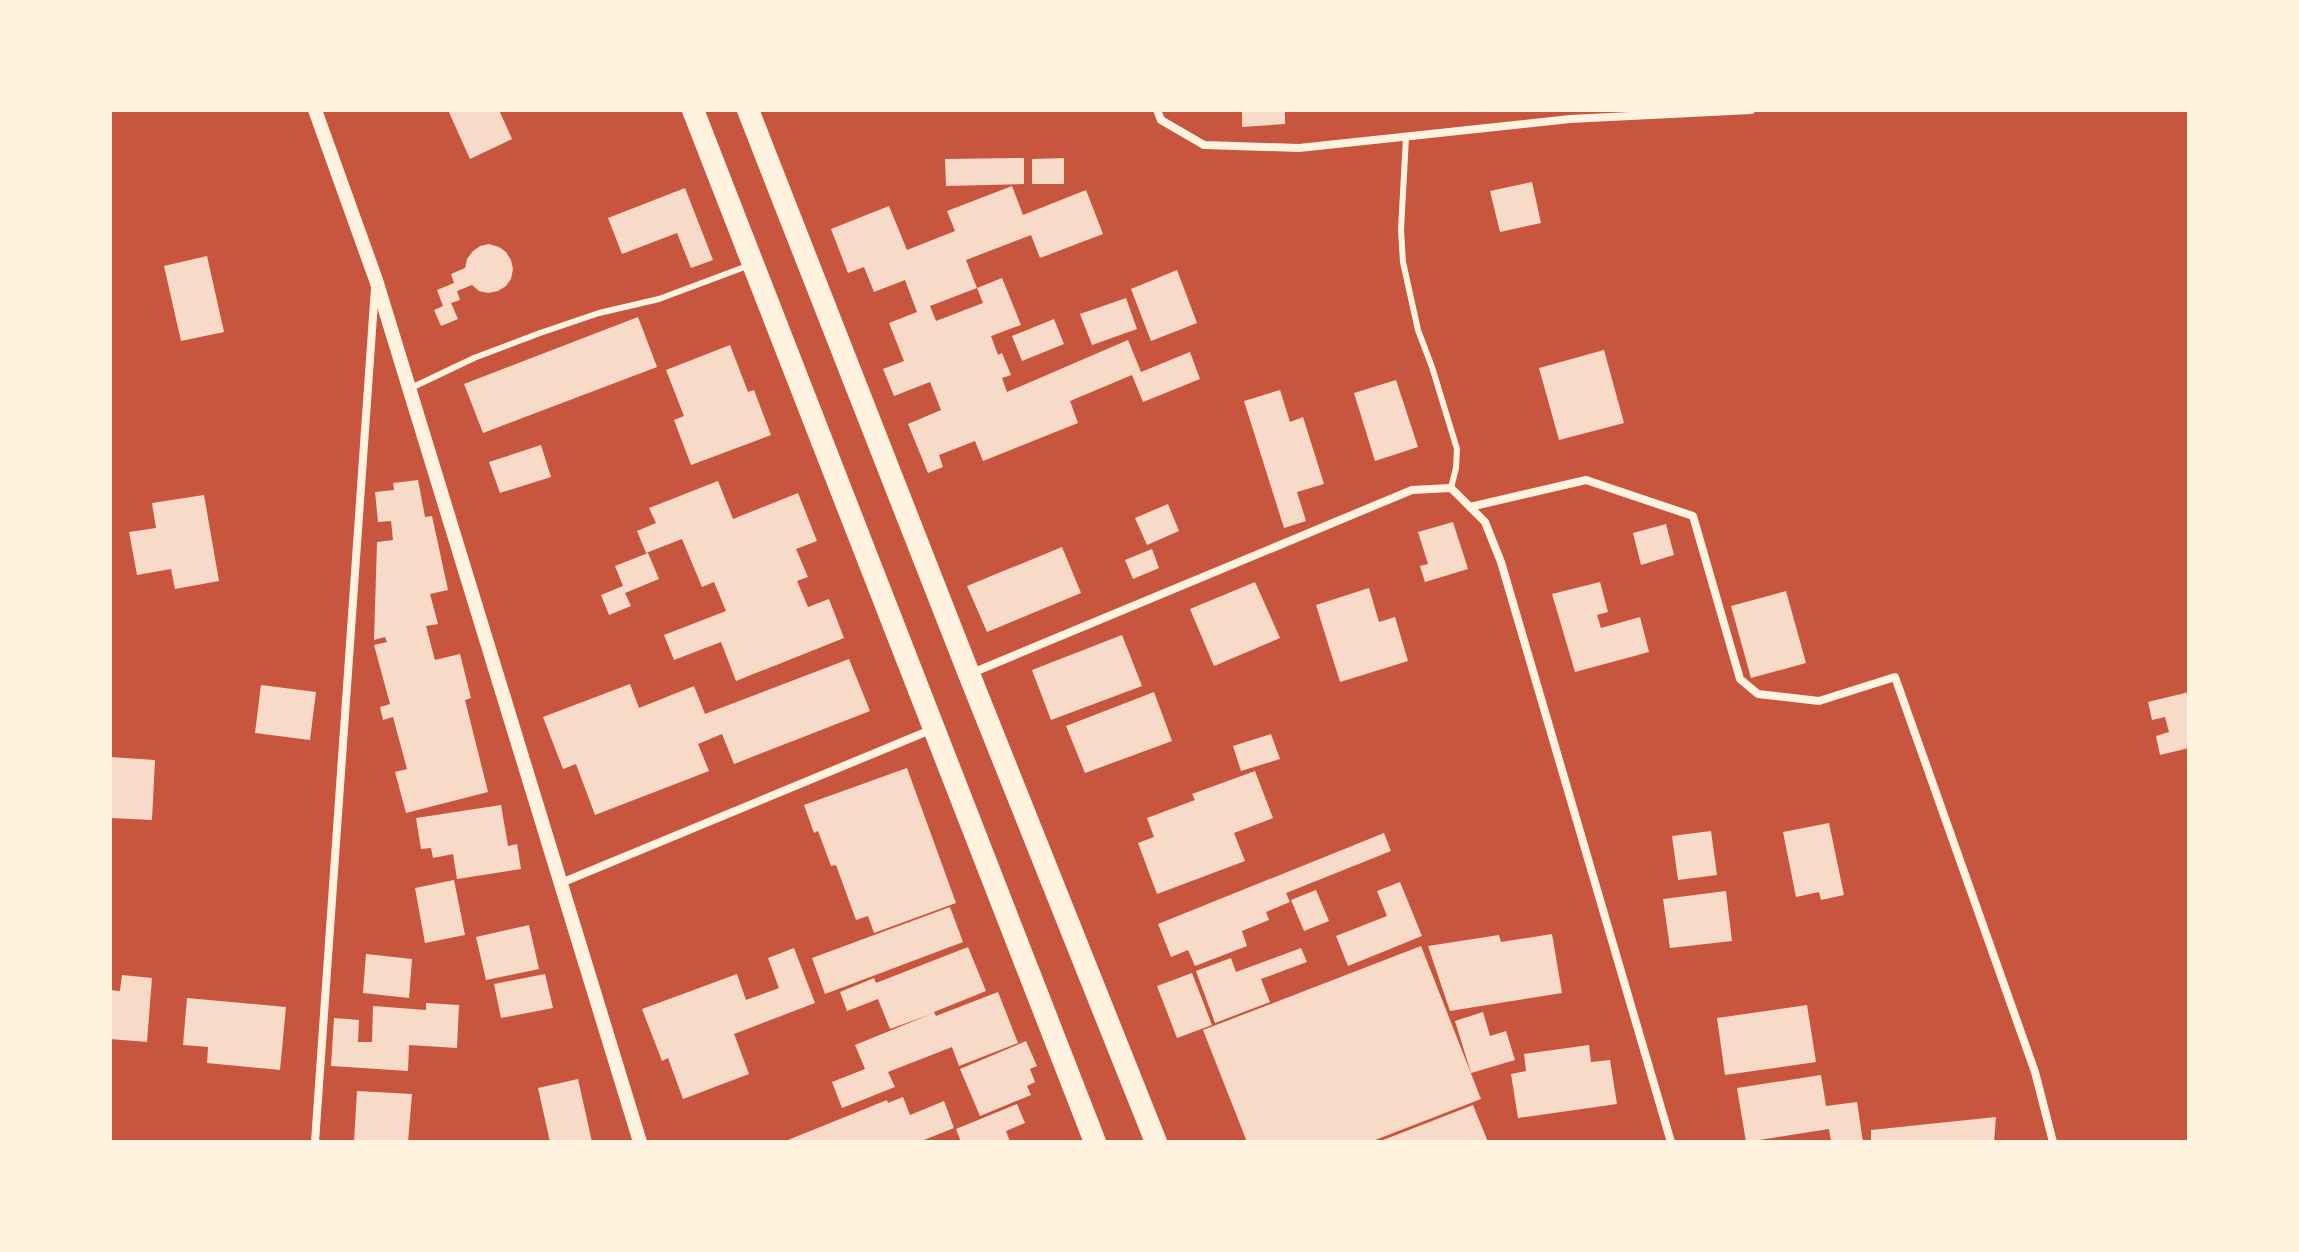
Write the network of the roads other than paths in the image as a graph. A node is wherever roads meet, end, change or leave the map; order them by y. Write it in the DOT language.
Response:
graph roads {
  1 [pos="315,110"];
  2 [pos="693,110"];
  3 [pos="748,110"];
  4 [pos="1157,110"];
  5 [pos="1751,110"];
  6 [pos="1570,115"];
  7 [pos="1406,137"];
  8 [pos="753,264"];
  9 [pos="376,280"];
  10 [pos="409,389"];
  11 [pos="1451,488"];
  12 [pos="1470,507"];
  13 [pos="969,674"];
  14 [pos="934,729"];
  15 [pos="561,883"];
  16 [pos="315,1142"];
  17 [pos="640,1142"];
  18 [pos="1095,1142"];
  19 [pos="1156,1142"];
  20 [pos="1671,1142"];
  21 [pos="2053,1142"];
  1 -- 9 [label="street"];
  2 -- 8 [label="highway"];
  3 -- 13 [label="highway"];
  4 -- 7 [label="street"];
  5 -- 6 [label="street"];
  6 -- 7 [label="street"];
  7 -- 11 [label="lane"];
  8 -- 10 [label="lane"];
  8 -- 14 [label="highway"];
  9 -- 10 [label="street"];
  9 -- 16 [label="street"];
  10 -- 15 [label="street"];
  11 -- 12 [label="street"];
  11 -- 13 [label="street"];
  12 -- 20 [label="street"];
  12 -- 21 [label="street"];
  13 -- 19 [label="highway"];
  14 -- 15 [label="street"];
  14 -- 18 [label="highway"];
  15 -- 17 [label="street"];
}
